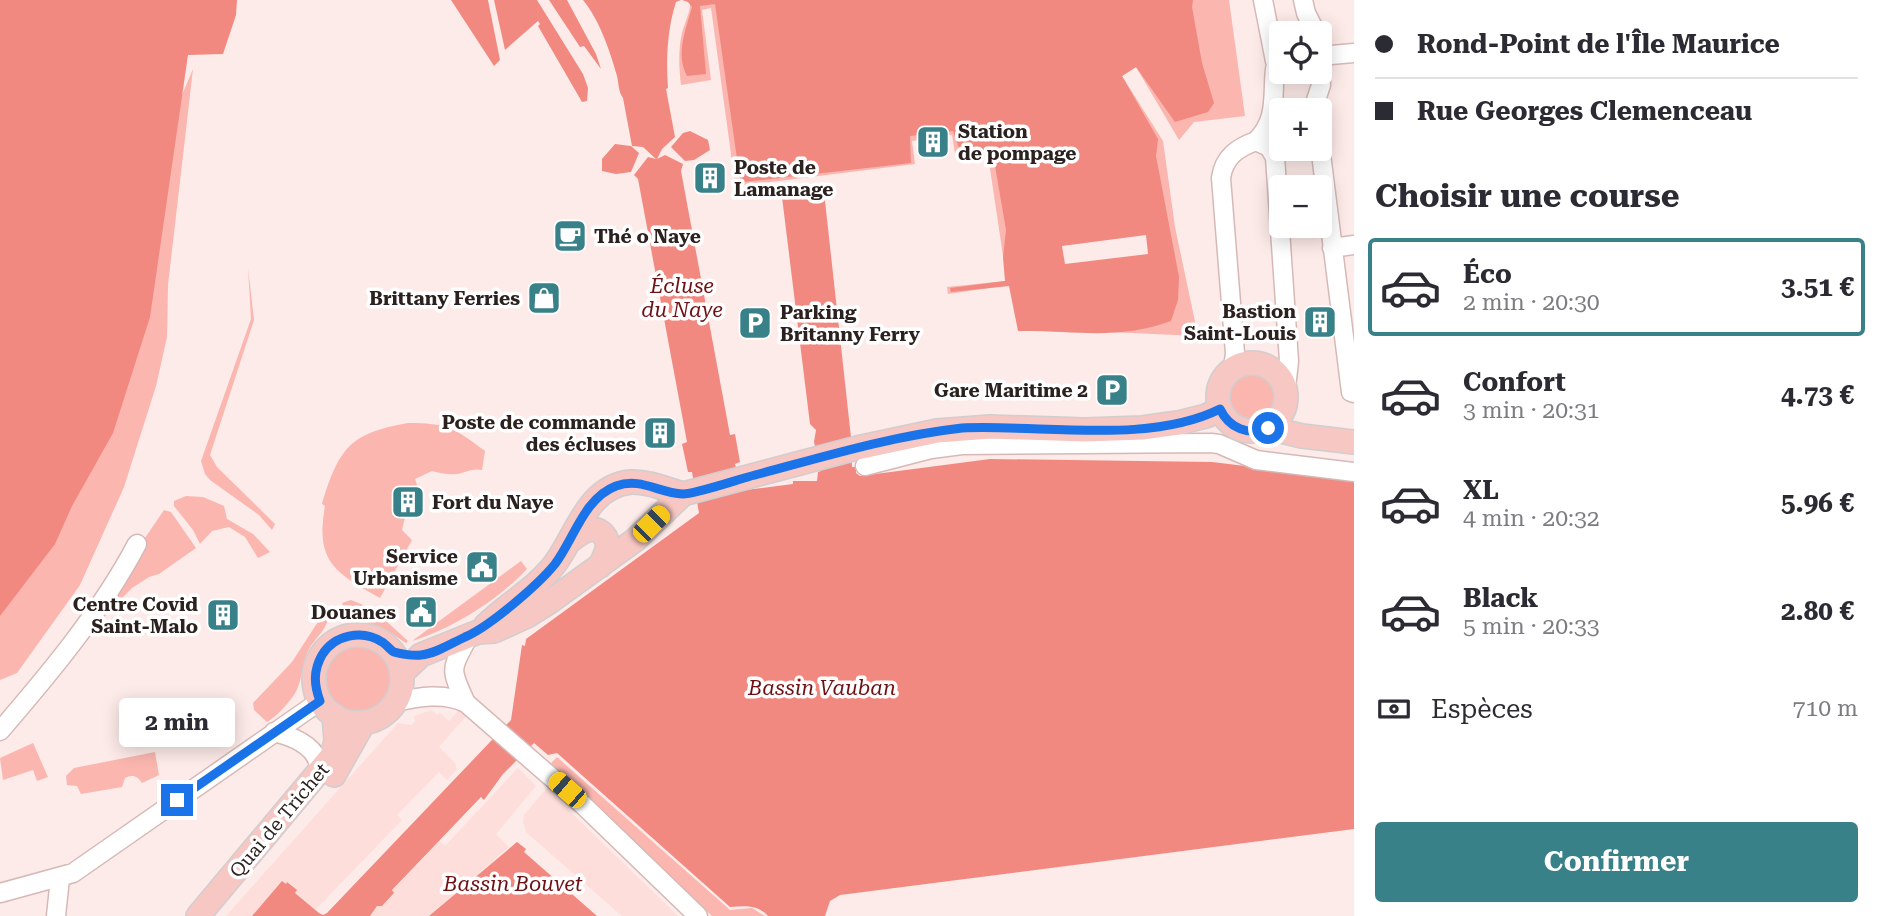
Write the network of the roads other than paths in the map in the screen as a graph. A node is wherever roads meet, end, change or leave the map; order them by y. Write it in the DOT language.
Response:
graph roads {
  1 [pos="1263,0"];
  2 [pos="1303,0"];
  3 [pos="1310,21"];
  4 [pos="1269,30"];
  5 [pos="1354,53"];
  6 [pos="1332,55"];
  7 [pos="1274,84"];
  8 [pos="1256,141"];
  9 [pos="1322,161"];
  10 [pos="1354,245"];
  11 [pos="1332,247"];
  12 [pos="1347,319"];
  13 [pos="1233,369"];
  14 [pos="1353,393"];
  15 [pos="1285,399"];
  16 [pos="1220,409"];
  17 [pos="1268,428"];
  18 [pos="1295,434"];
  19 [pos="1354,442"];
  20 [pos="861,457"];
  21 [pos="1354,472"];
  22 [pos="673,496"];
  23 [pos="570,541"];
  24 [pos="137,544"];
  25 [pos="600,566"];
  26 [pos="474,634"];
  27 [pos="393,652"];
  28 [pos="421,655"];
  29 [pos="402,677"];
  30 [pos="421,696"];
  31 [pos="395,702"];
  32 [pos="469,706"];
  33 [pos="327,708"];
  34 [pos="365,722"];
  35 [pos="0,731"];
  36 [pos="274,732"];
  37 [pos="320,771"];
  38 [pos="60,878"];
  39 [pos="0,893"];
  40 [pos="56,916"];
  41 [pos="198,916"];
  42 [pos="213,916"];
  43 [pos="698,916"];
  1 -- 4 [label="street"];
  2 -- 3 [label="street"];
  5 -- 6 [label="street"];
  7 -- 8 [label="street"];
  8 -- 13 [label="street"];
  8 -- 15 [label="street"];
  9 -- 11 [label="street"];
  10 -- 11 [label="street"];
  11 -- 12 [label="street"];
  12 -- 14 [label="street"];
  13 -- 15 [label="main road"];
  13 -- 16 [label="main road"];
  15 -- 17 [label="main road"];
  15 -- 18 [label="main road"];
  16 -- 17 [label="main road"];
  16 -- 20 [label="main road"];
  17 -- 18 [label="main road"];
  18 -- 19 [label="main road"];
  20 -- 21 [label="street"];
  20 -- 22 [label="main road"];
  22 -- 23 [label="main road"];
  22 -- 25 [label="main road"];
  23 -- 25 [label="main road"];
  23 -- 26 [label="main road"];
  24 -- 35 [label="street"];
  25 -- 26 [label="main road"];
  26 -- 28 [label="main road"];
  26 -- 32 [label="street"];
  27 -- 28 [label="main road"];
  27 -- 29 [label="main road"];
  27 -- 33 [label="main road"];
  28 -- 29 [label="main road"];
  29 -- 30 [label="street"];
  29 -- 31 [label="main road"];
  30 -- 31 [label="street"];
  30 -- 32 [label="street"];
  31 -- 34 [label="main road"];
  32 -- 43 [label="street"];
  33 -- 34 [label="main road"];
  33 -- 36 [label="street"];
  33 -- 37 [label="main road, Quai de Trichet"];
  34 -- 42 [label="main road, Quai de Trichet"];
  36 -- 37 [label="street"];
  36 -- 38 [label="street"];
  37 -- 41 [label="main road, Quai de Trichet"];
  38 -- 39 [label="street"];
  38 -- 40 [label="street"];
}
